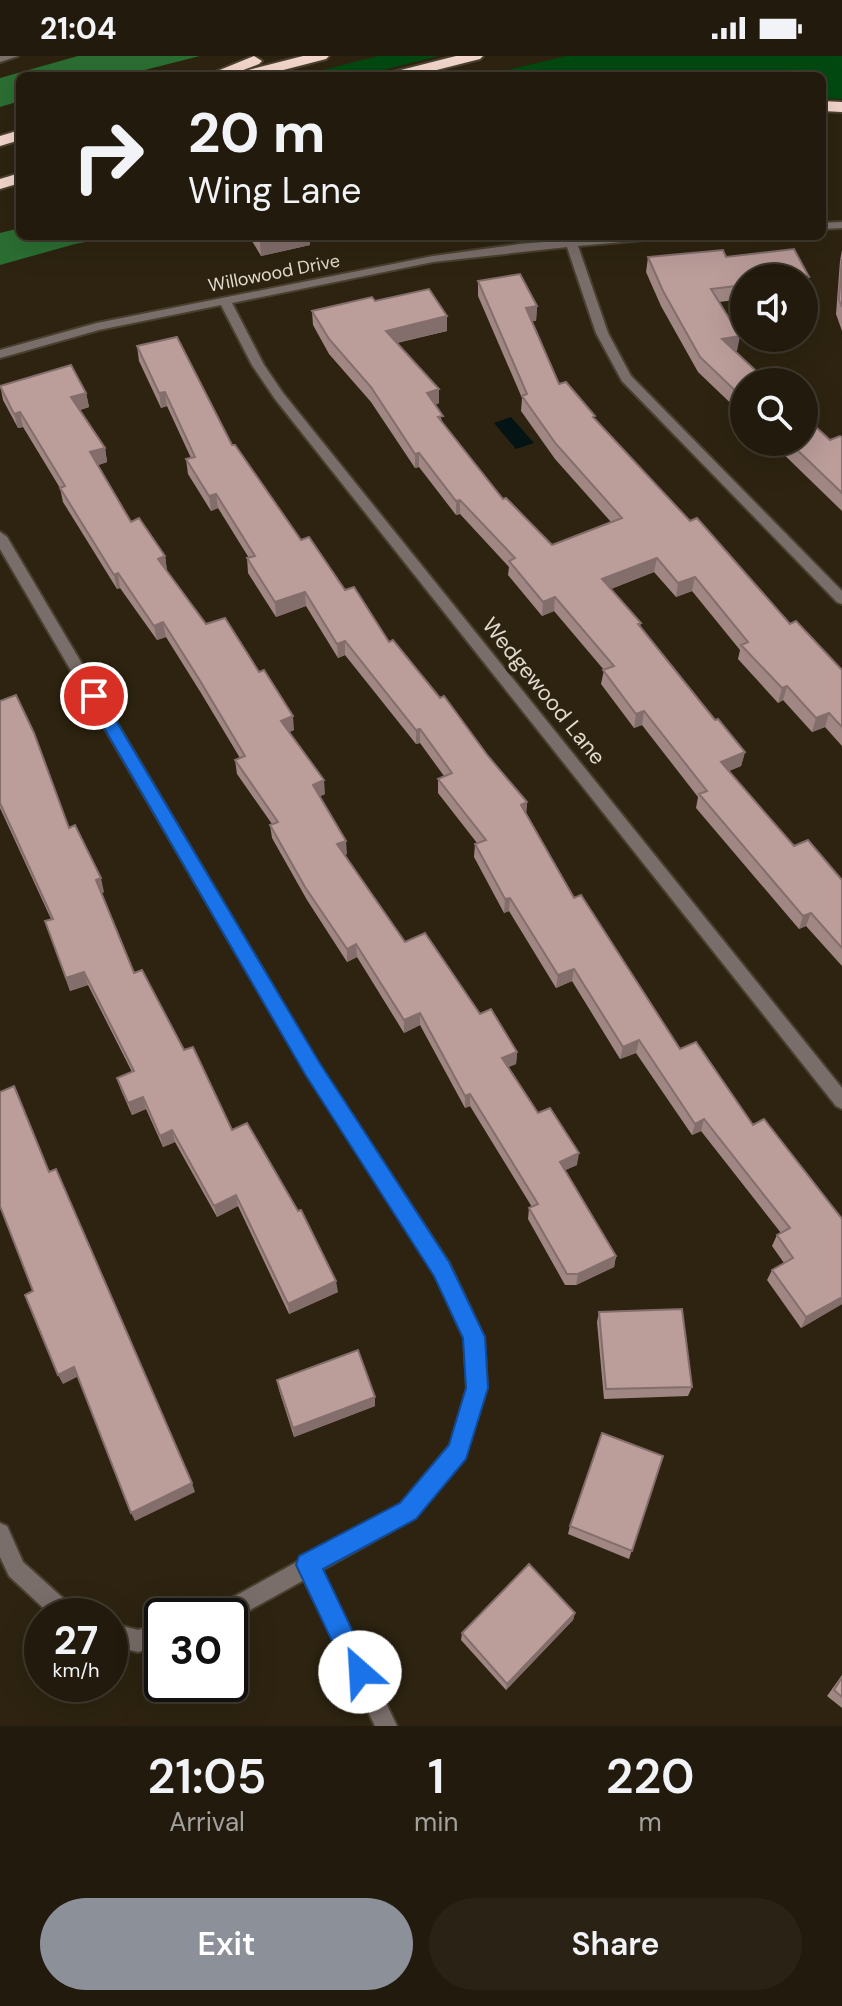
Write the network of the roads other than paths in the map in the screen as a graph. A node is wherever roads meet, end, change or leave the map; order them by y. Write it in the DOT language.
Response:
graph roads {
  1 [pos="13,56"];
  2 [pos="268,56"];
  3 [pos="321,56"];
  4 [pos="475,56"];
  5 [pos="0,59"];
  6 [pos="224,72"];
  7 [pos="258,72"];
  8 [pos="410,72"];
  9 [pos="614,240"];
  10 [pos="572,244"];
  11 [pos="225,301"];
  12 [pos="0,354"];
  13 [pos="0,537"];
  14 [pos="842,599"];
  15 [pos="842,1101"];
  16 [pos="0,1533"];
  17 [pos="308,1565"];
  18 [pos="48,1598"];
  19 [pos="248,1599"];
  20 [pos="386,1726"];
  1 -- 5 [label="street"];
  2 -- 6 [label="highway"];
  3 -- 7 [label="highway"];
  4 -- 8 [label="highway"];
  9 -- 10 [label="street, Willowood Drive"];
  10 -- 11 [label="street, Willowood Drive"];
  10 -- 14 [label="street"];
  11 -- 12 [label="street, Willowood Drive"];
  11 -- 15 [label="street, Wedgewood Lane"];
  13 -- 17 [label="street"];
  16 -- 18 [label="street"];
  17 -- 19 [label="street"];
  17 -- 20 [label="street"];
}
